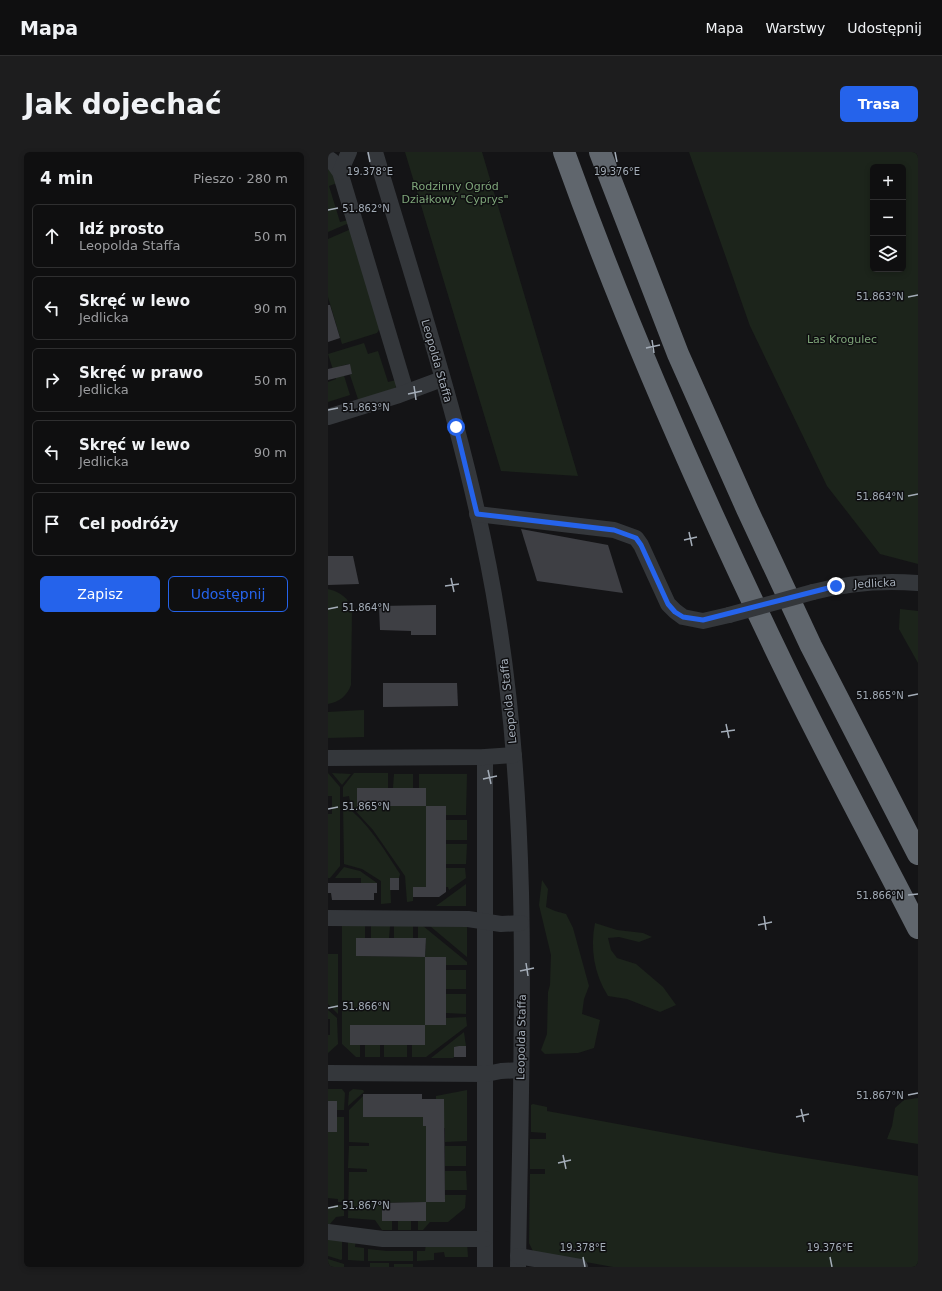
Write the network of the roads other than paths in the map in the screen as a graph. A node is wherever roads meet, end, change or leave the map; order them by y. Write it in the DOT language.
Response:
graph roads {
  1 [pos="349,152"];
  2 [pos="375,152"];
  3 [pos="564,152"];
  4 [pos="600,152"];
  5 [pos="328,158"];
  6 [pos="340,172"];
  7 [pos="442,379"];
  8 [pos="406,392"];
  9 [pos="328,417"];
  10 [pos="477,514"];
  11 [pos="918,583"];
  12 [pos="514,756"];
  13 [pos="485,757"];
  14 [pos="328,758"];
  15 [pos="918,854"];
  16 [pos="328,918"];
  17 [pos="485,920"];
  18 [pos="521,923"];
  19 [pos="918,928"];
  20 [pos="521,1070"];
  21 [pos="328,1073"];
  22 [pos="486,1074"];
  23 [pos="328,1232"];
  24 [pos="485,1239"];
  25 [pos="518,1262"];
  26 [pos="485,1267"];
  27 [pos="580,1267"];
  1 -- 6 [label="street"];
  2 -- 7 [label="street, Leopolda Staffa"];
  3 -- 19 [label="highway"];
  4 -- 15 [label="highway"];
  5 -- 6 [label="street"];
  6 -- 8 [label="street"];
  7 -- 8 [label="street"];
  7 -- 10 [label="street, Leopolda Staffa"];
  8 -- 9 [label="street"];
  10 -- 11 [label="street, Jedlicka, bridge"];
  10 -- 12 [label="street, Leopolda Staffa"];
  12 -- 13 [label="street"];
  12 -- 18 [label="street, Leopolda Staffa"];
  13 -- 14 [label="street"];
  13 -- 17 [label="street"];
  16 -- 17 [label="street"];
  17 -- 18 [label="street"];
  17 -- 22 [label="street"];
  18 -- 20 [label="street, Leopolda Staffa"];
  20 -- 22 [label="street"];
  20 -- 25 [label="street, Leopolda Staffa"];
  21 -- 22 [label="street"];
  22 -- 24 [label="street"];
  23 -- 24 [label="street"];
  24 -- 26 [label="street"];
  25 -- 27 [label="street"];
}
